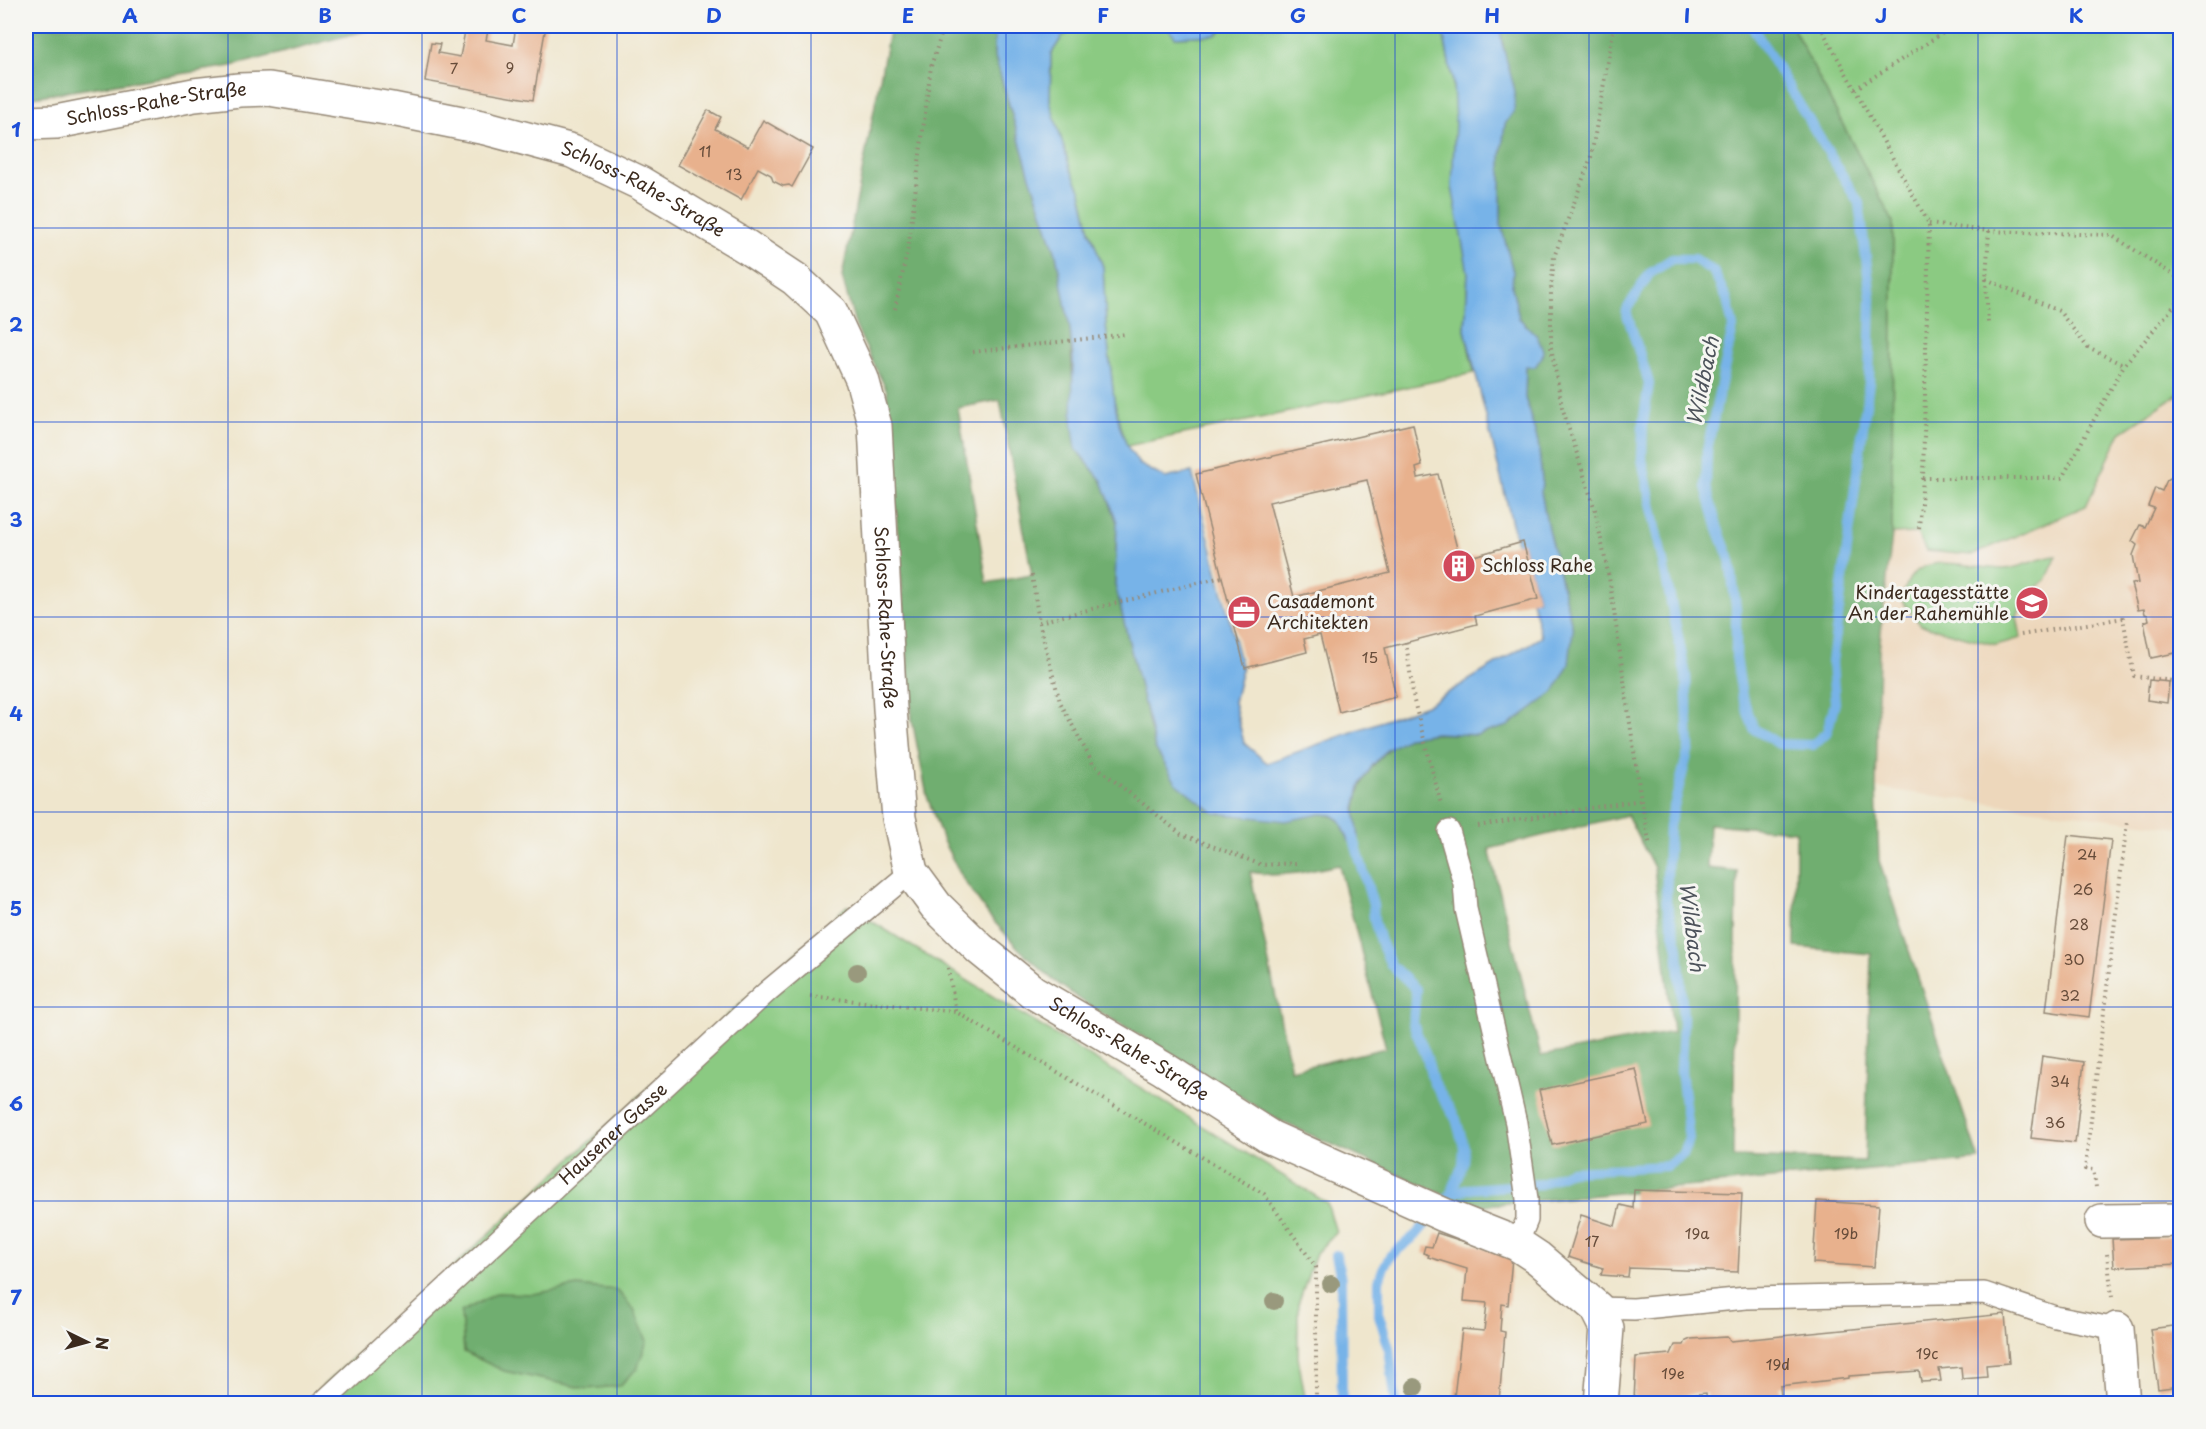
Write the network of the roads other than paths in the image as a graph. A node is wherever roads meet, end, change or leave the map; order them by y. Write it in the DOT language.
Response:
graph roads {
  1 [pos="26,123"];
  2 [pos="1449,831"];
  3 [pos="911,872"];
  4 [pos="2181,1220"];
  5 [pos="2102,1221"];
  6 [pos="1517,1244"];
  7 [pos="1597,1308"];
  8 [pos="2117,1329"];
  9 [pos="321,1404"];
  10 [pos="1601,1404"];
  11 [pos="2123,1404"];
  1 -- 3 [label="street, Schloss-Rahe-Straße"];
  2 -- 6 [label="lane"];
  3 -- 6 [label="street, Schloss-Rahe-Straße"];
  3 -- 9 [label="lane, Hausener Gasse"];
  4 -- 5 [label="street"];
  6 -- 7 [label="street, Schloss-Rahe-Straße"];
  7 -- 8 [label="lane"];
  7 -- 10 [label="street"];
  8 -- 11 [label="street"];
}
